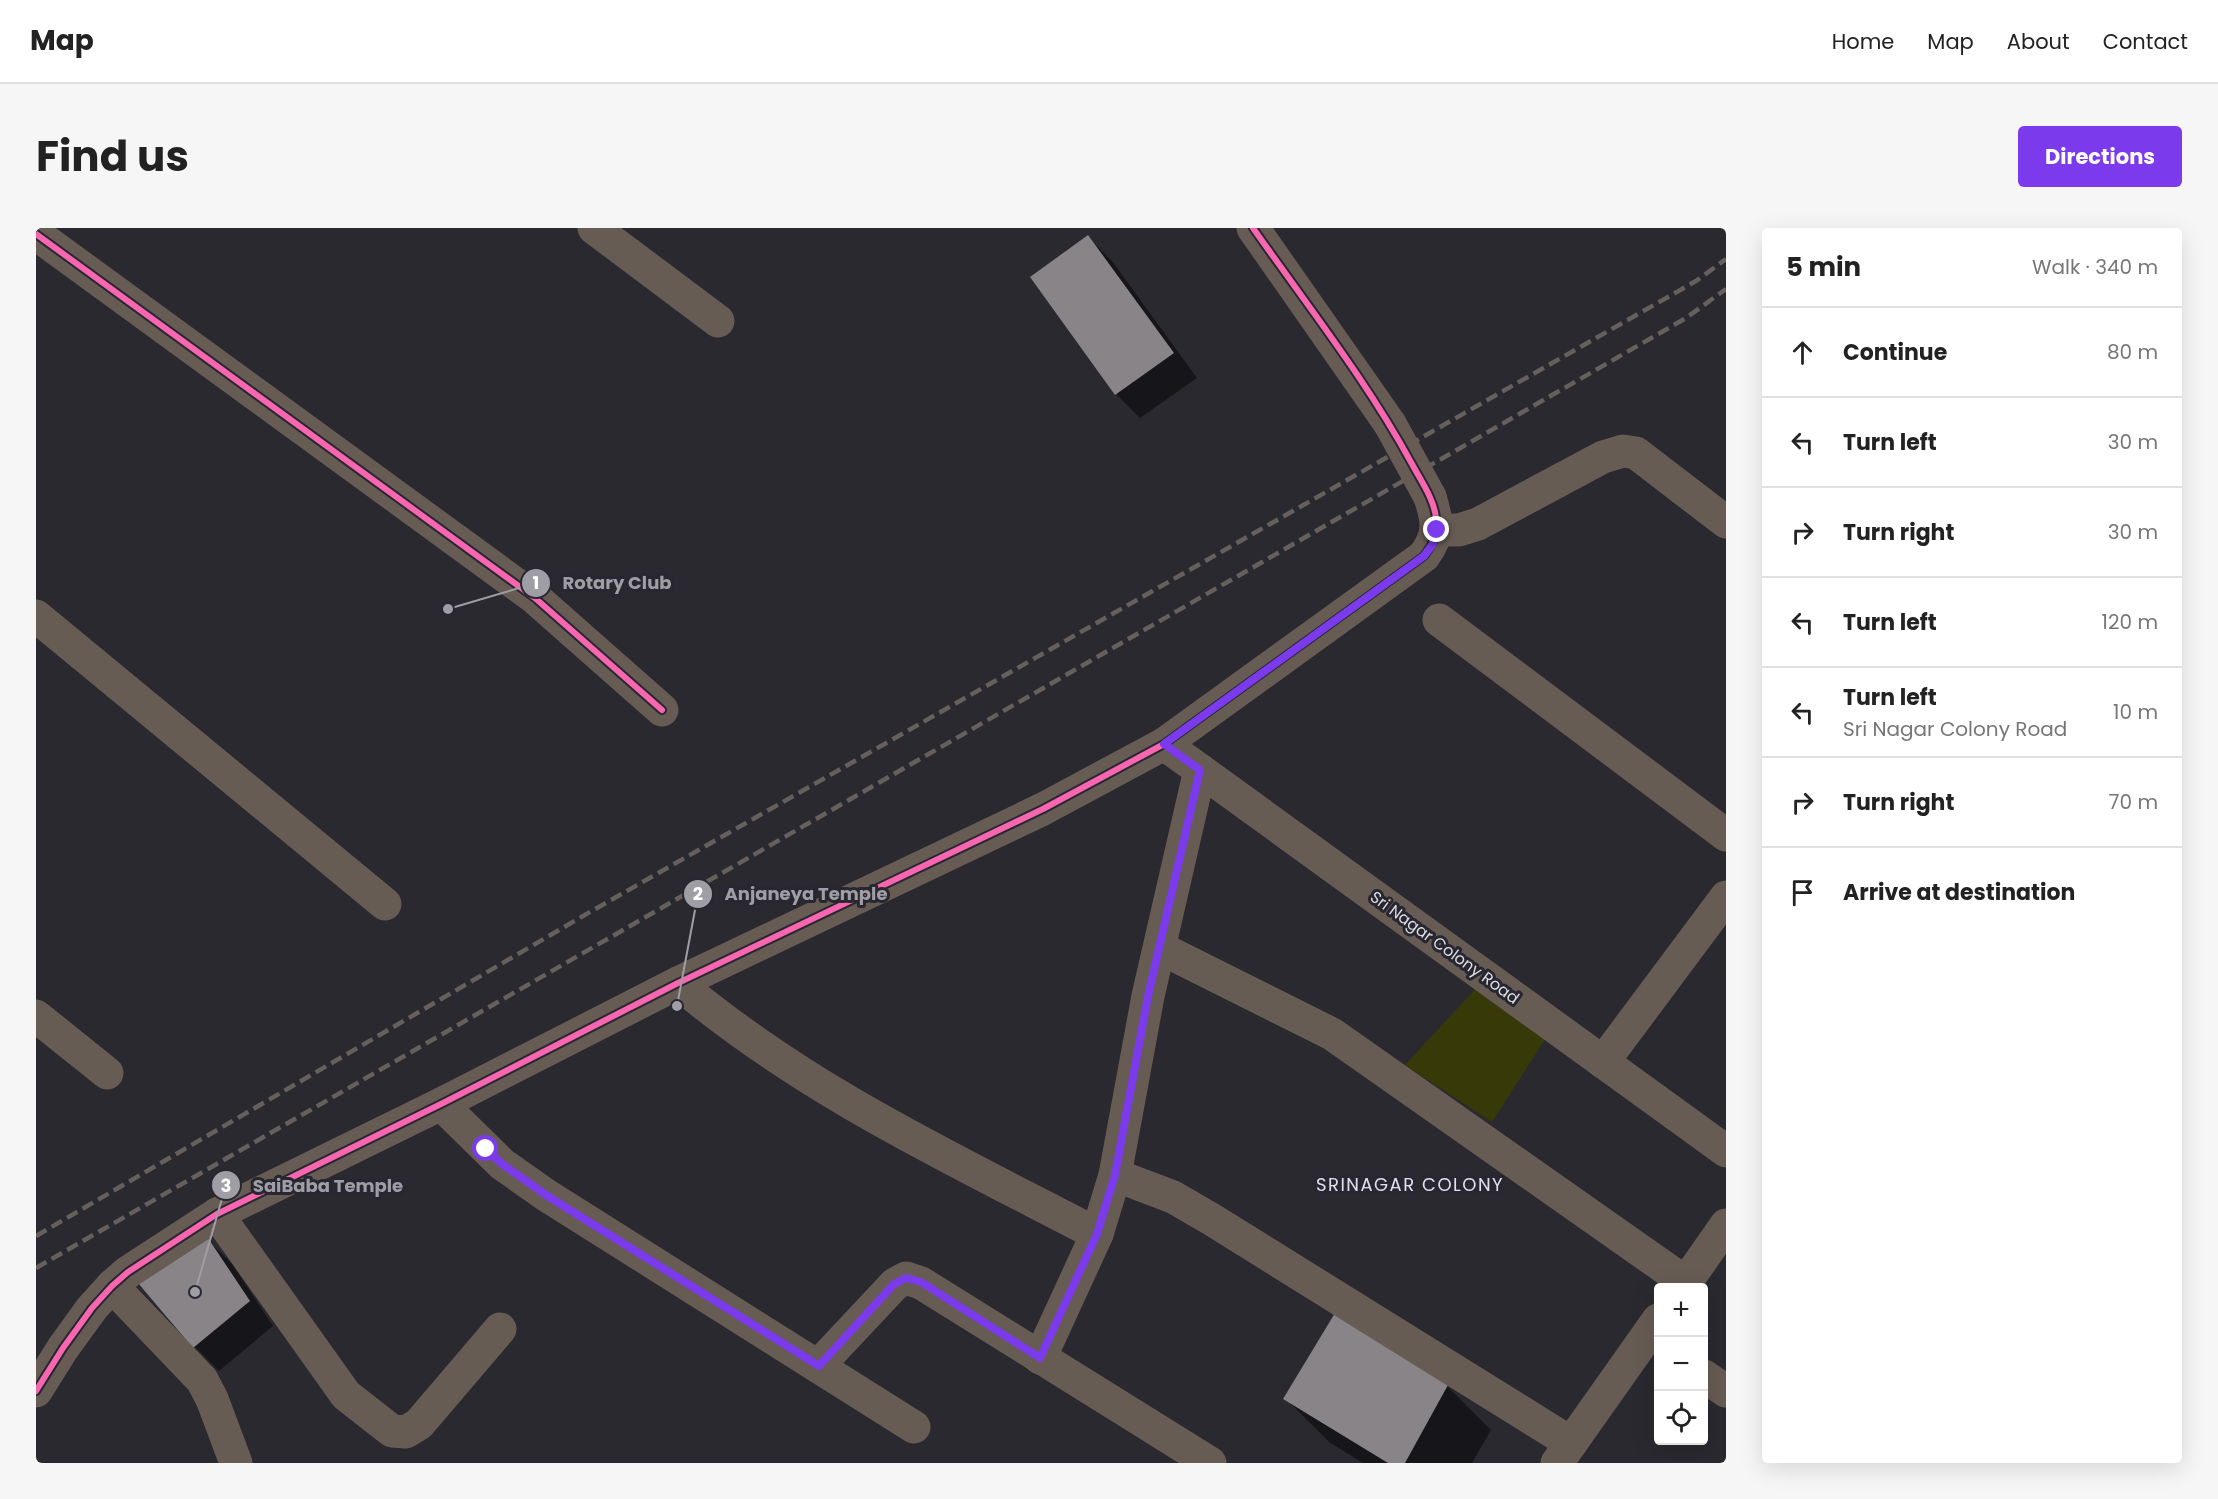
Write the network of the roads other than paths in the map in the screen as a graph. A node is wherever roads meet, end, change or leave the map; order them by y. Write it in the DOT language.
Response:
graph roads {
  1 [pos="594,228"];
  2 [pos="1253,228"];
  3 [pos="36,234"];
  4 [pos="718,321"];
  5 [pos="1726,522"];
  6 [pos="1437,530"];
  7 [pos="36,616"];
  8 [pos="1439,620"];
  9 [pos="662,710"];
  10 [pos="1164,744"];
  11 [pos="1200,770"];
  12 [pos="1726,835"];
  13 [pos="1726,897"];
  14 [pos="385,904"];
  15 [pos="1160,948"];
  16 [pos="678,983"];
  17 [pos="36,1017"];
  18 [pos="1603,1062"];
  19 [pos="107,1073"];
  20 [pos="441,1104"];
  21 [pos="1726,1151"];
  22 [pos="1115,1175"];
  23 [pos="217,1214"];
  24 [pos="1726,1225"];
  25 [pos="1097,1234"];
  26 [pos="1681,1283"];
  27 [pos="1685,1283"];
  28 [pos="112,1286"];
  29 [pos="500,1329"];
  30 [pos="1654,1336"];
  31 [pos="49,1355"];
  32 [pos="1040,1358"];
  33 [pos="819,1366"];
  34 [pos="1708,1379"];
  35 [pos="36,1391"];
  36 [pos="1726,1391"];
  37 [pos="914,1427"];
  38 [pos="1564,1453"];
  39 [pos="236,1463"];
  40 [pos="1210,1463"];
  1 -- 4 [label="street"];
  2 -- 6 [label="street, bridge"];
  3 -- 9 [label="street"];
  5 -- 6 [label="street"];
  6 -- 10 [label="street"];
  7 -- 14 [label="street"];
  8 -- 12 [label="street"];
  10 -- 11 [label="street, Sri Nagar Colony Road"];
  10 -- 16 [label="street"];
  11 -- 15 [label="street"];
  11 -- 18 [label="street, Sri Nagar Colony Road"];
  13 -- 18 [label="street"];
  15 -- 22 [label="street"];
  15 -- 26 [label="street"];
  16 -- 20 [label="street"];
  16 -- 25 [label="street"];
  17 -- 19 [label="street"];
  18 -- 21 [label="street, Sri Nagar Colony Road"];
  20 -- 23 [label="street"];
  20 -- 33 [label="street"];
  22 -- 25 [label="street"];
  22 -- 38 [label="street"];
  23 -- 28 [label="street"];
  23 -- 29 [label="street"];
  24 -- 27 [label="street"];
  25 -- 32 [label="street"];
  28 -- 31 [label="street"];
  28 -- 39 [label="street"];
  30 -- 38 [label="street"];
  31 -- 35 [label="street"];
  32 -- 33 [label="street"];
  32 -- 40 [label="street"];
  33 -- 37 [label="street"];
  34 -- 36 [label="street"];
}
